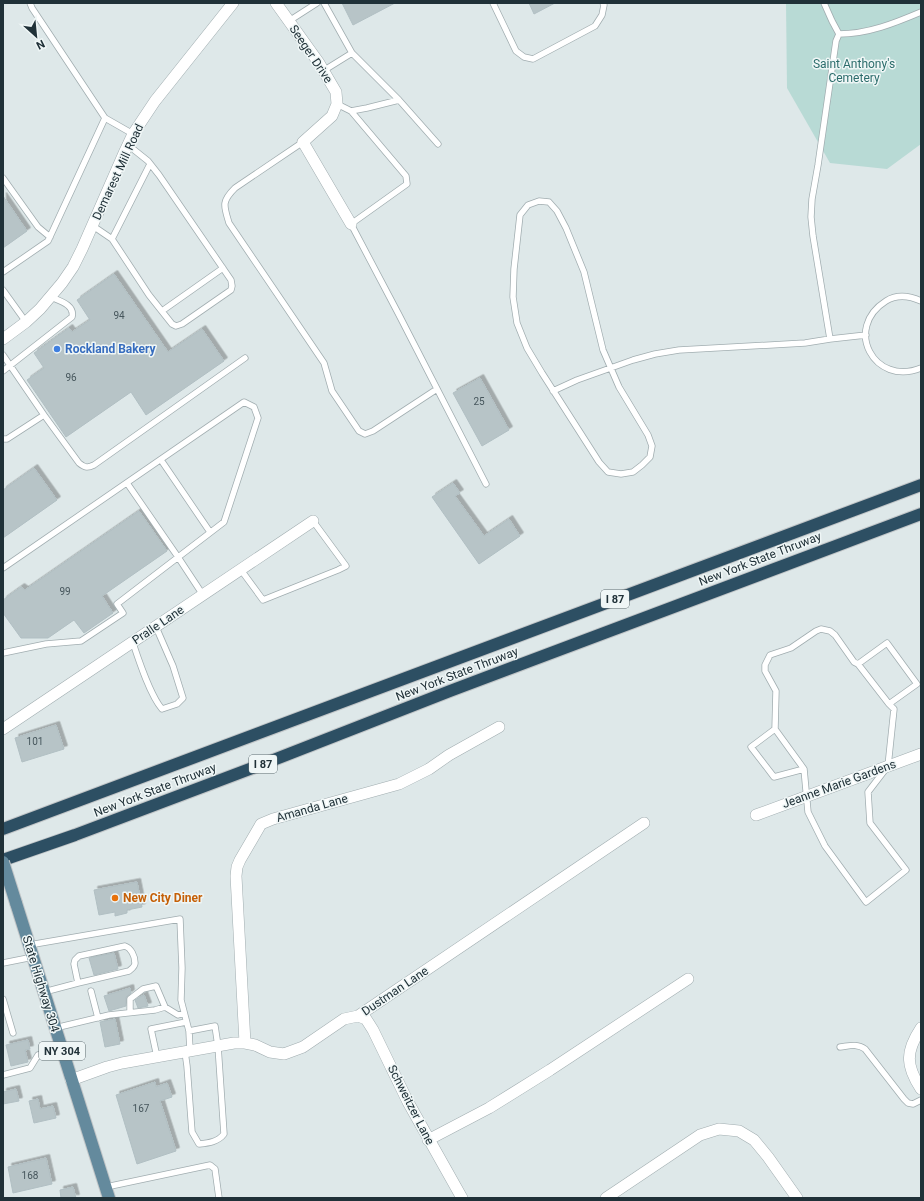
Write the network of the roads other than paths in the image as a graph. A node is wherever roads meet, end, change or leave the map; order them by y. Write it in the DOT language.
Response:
graph roads {
  1 [pos="30,3"];
  2 [pos="233,3"];
  3 [pos="276,3"];
  4 [pos="317,3"];
  5 [pos="324,3"];
  6 [pos="493,3"];
  7 [pos="603,3"];
  8 [pos="824,3"];
  9 [pos="921,12"];
  10 [pos="289,20"];
  11 [pos="839,34"];
  12 [pos="352,53"];
  13 [pos="324,71"];
  14 [pos="399,100"];
  15 [pos="337,104"];
  16 [pos="351,111"];
  17 [pos="105,118"];
  18 [pos="134,134"];
  19 [pos="303,142"];
  20 [pos="438,144"];
  21 [pos="128,145"];
  22 [pos="150,164"];
  23 [pos="3,178"];
  24 [pos="351,224"];
  25 [pos="93,226"];
  26 [pos="50,237"];
  27 [pos="112,239"];
  28 [pos="223,268"];
  29 [pos="3,272"];
  30 [pos="3,290"];
  31 [pos="51,297"];
  32 [pos="9,298"];
  33 [pos="921,301"];
  34 [pos="3,302"];
  35 [pos="162,311"];
  36 [pos="26,322"];
  37 [pos="866,335"];
  38 [pos="3,339"];
  39 [pos="830,339"];
  40 [pos="3,355"];
  41 [pos="245,358"];
  42 [pos="10,366"];
  43 [pos="921,368"];
  44 [pos="611,369"];
  45 [pos="3,371"];
  46 [pos="437,389"];
  47 [pos="553,391"];
  48 [pos="44,415"];
  49 [pos="3,439"];
  50 [pos="161,460"];
  51 [pos="127,483"];
  52 [pos="486,484"];
  53 [pos="921,485"];
  54 [pos="921,514"];
  55 [pos="314,521"];
  56 [pos="210,532"];
  57 [pos="178,556"];
  58 [pos="3,568"];
  59 [pos="241,570"];
  60 [pos="203,595"];
  61 [pos="156,627"];
  62 [pos="133,643"];
  63 [pos="3,653"];
  64 [pos="858,664"];
  65 [pos="889,704"];
  66 [pos="499,726"];
  67 [pos="3,729"];
  68 [pos="775,729"];
  69 [pos="921,754"];
  70 [pos="888,766"];
  71 [pos="804,769"];
  72 [pos="807,796"];
  73 [pos="76,802"];
  74 [pos="756,815"];
  75 [pos="3,822"];
  76 [pos="644,823"];
  77 [pos="3,829"];
  78 [pos="74,835"];
  79 [pos="3,861"];
  80 [pos="3,868"];
  81 [pos="29,945"];
  82 [pos="33,957"];
  83 [pos="3,963"];
  84 [pos="688,979"];
  85 [pos="78,983"];
  86 [pos="91,991"];
  87 [pos="44,992"];
  88 [pos="3,999"];
  89 [pos="165,1007"];
  90 [pos="130,1012"];
  91 [pos="184,1013"];
  92 [pos="358,1016"];
  93 [pos="98,1018"];
  94 [pos="186,1022"];
  95 [pos="55,1028"];
  96 [pos="921,1028"];
  97 [pos="189,1031"];
  98 [pos="13,1033"];
  99 [pos="245,1043"];
  100 [pos="218,1046"];
  101 [pos="840,1047"];
  102 [pos="62,1049"];
  103 [pos="188,1052"];
  104 [pos="157,1057"];
  105 [pos="3,1075"];
  106 [pos="71,1080"];
  107 [pos="921,1089"];
  108 [pos="921,1100"];
  109 [pos="428,1140"];
  110 [pos="108,1192"];
  111 [pos="219,1198"];
  112 [pos="462,1198"];
  113 [pos="606,1198"];
  114 [pos="797,1198"];
  1 -- 17 [label="lane"];
  2 -- 18 [label="street, Demarest Mill Road"];
  3 -- 10 [label="street, Seeger Drive"];
  4 -- 10 [label="lane"];
  5 -- 12 [label="lane"];
  6 -- 7 [label="lane"];
  8 -- 11 [label="lane"];
  9 -- 11 [label="lane"];
  10 -- 13 [label="street, Seeger Drive"];
  11 -- 39 [label="lane"];
  12 -- 13 [label="lane"];
  12 -- 14 [label="lane"];
  13 -- 15 [label="street, Seeger Drive"];
  14 -- 16 [label="lane"];
  14 -- 20 [label="lane"];
  15 -- 16 [label="lane"];
  15 -- 19 [label="street"];
  16 -- 24 [label="lane"];
  17 -- 18 [label="lane"];
  17 -- 26 [label="lane"];
  18 -- 21 [label="street, Demarest Mill Road"];
  19 -- 24 [label="street"];
  19 -- 46 [label="lane"];
  21 -- 22 [label="lane"];
  21 -- 25 [label="street, Demarest Mill Road"];
  22 -- 27 [label="lane"];
  22 -- 28 [label="lane"];
  23 -- 26 [label="lane"];
  24 -- 46 [label="lane"];
  25 -- 27 [label="lane"];
  25 -- 31 [label="street, Demarest Mill Road"];
  26 -- 29 [label="lane"];
  27 -- 35 [label="lane"];
  28 -- 35 [label="lane"];
  28 -- 35 [label="lane"];
  30 -- 32 [label="lane"];
  31 -- 36 [label="street, Demarest Mill Road"];
  31 -- 42 [label="lane"];
  32 -- 34 [label="lane"];
  32 -- 36 [label="lane"];
  33 -- 37 [label="lane"];
  36 -- 38 [label="street, Demarest Mill Road"];
  37 -- 39 [label="lane"];
  37 -- 43 [label="lane"];
  39 -- 44 [label="lane"];
  40 -- 42 [label="lane"];
  41 -- 48 [label="lane"];
  42 -- 45 [label="lane"];
  42 -- 48 [label="lane"];
  44 -- 47 [label="lane"];
  44 -- 47 [label="lane"];
  44 -- 47 [label="lane"];
  46 -- 52 [label="lane"];
  48 -- 49 [label="lane"];
  50 -- 51 [label="lane"];
  50 -- 56 [label="lane"];
  50 -- 56 [label="lane"];
  51 -- 57 [label="lane"];
  51 -- 58 [label="lane"];
  53 -- 73 [label="highway, New York State Thruway / I 87"];
  54 -- 78 [label="highway, New York State Thruway / I 87"];
  55 -- 59 [label="street, Pralle Lane"];
  55 -- 59 [label="lane"];
  56 -- 57 [label="lane"];
  57 -- 60 [label="lane"];
  57 -- 63 [label="lane"];
  59 -- 60 [label="street, Pralle Lane"];
  60 -- 61 [label="street, Pralle Lane"];
  61 -- 62 [label="street, Pralle Lane"];
  61 -- 62 [label="lane"];
  62 -- 67 [label="street, Pralle Lane"];
  64 -- 65 [label="lane"];
  64 -- 65 [label="lane"];
  64 -- 68 [label="lane"];
  65 -- 70 [label="lane"];
  66 -- 99 [label="street, Amanda Lane"];
  68 -- 71 [label="lane"];
  68 -- 71 [label="lane"];
  69 -- 70 [label="street, Jeanne Marie Gardens"];
  70 -- 72 [label="street, Jeanne Marie Gardens"];
  70 -- 72 [label="lane"];
  71 -- 72 [label="lane"];
  72 -- 74 [label="street, Jeanne Marie Gardens"];
  73 -- 75 [label="highway"];
  73 -- 77 [label="highway, New York State Thruway / I 87"];
  76 -- 92 [label="street, Dustman Lane"];
  78 -- 79 [label="highway, New York State Thruway / I 87"];
  78 -- 80 [label="highway"];
  79 -- 81 [label="main road, State Highway 304 / NY 304, bridge"];
  81 -- 82 [label="main road, State Highway 304 / NY 304"];
  81 -- 91 [label="lane"];
  82 -- 83 [label="lane"];
  82 -- 87 [label="main road, State Highway 304 / NY 304"];
  84 -- 109 [label="street"];
  85 -- 85 [label="lane"];
  85 -- 87 [label="lane"];
  86 -- 93 [label="lane"];
  87 -- 95 [label="main road, State Highway 304 / NY 304"];
  88 -- 98 [label="lane"];
  89 -- 90 [label="lane"];
  89 -- 90 [label="lane"];
  89 -- 91 [label="lane"];
  90 -- 93 [label="lane"];
  91 -- 94 [label="lane"];
  92 -- 99 [label="street, Dustman Lane"];
  92 -- 109 [label="street, Schweitzer Lane"];
  93 -- 95 [label="lane"];
  94 -- 97 [label="lane"];
  94 -- 104 [label="lane"];
  95 -- 102 [label="main road, State Highway 304 / NY 304"];
  96 -- 107 [label="street"];
  97 -- 100 [label="lane"];
  97 -- 103 [label="lane"];
  99 -- 100 [label="street, Dustman Lane"];
  100 -- 103 [label="street, Dustman Lane"];
  100 -- 103 [label="lane"];
  101 -- 108 [label="lane"];
  102 -- 105 [label="lane"];
  102 -- 106 [label="main road, State Highway 304 / NY 304"];
  103 -- 104 [label="street, Dustman Lane"];
  104 -- 106 [label="street, Dustman Lane"];
  106 -- 110 [label="main road, State Highway 304 / NY 304"];
  109 -- 112 [label="street, Schweitzer Lane"];
  110 -- 111 [label="lane"];
  113 -- 114 [label="street"];
}
